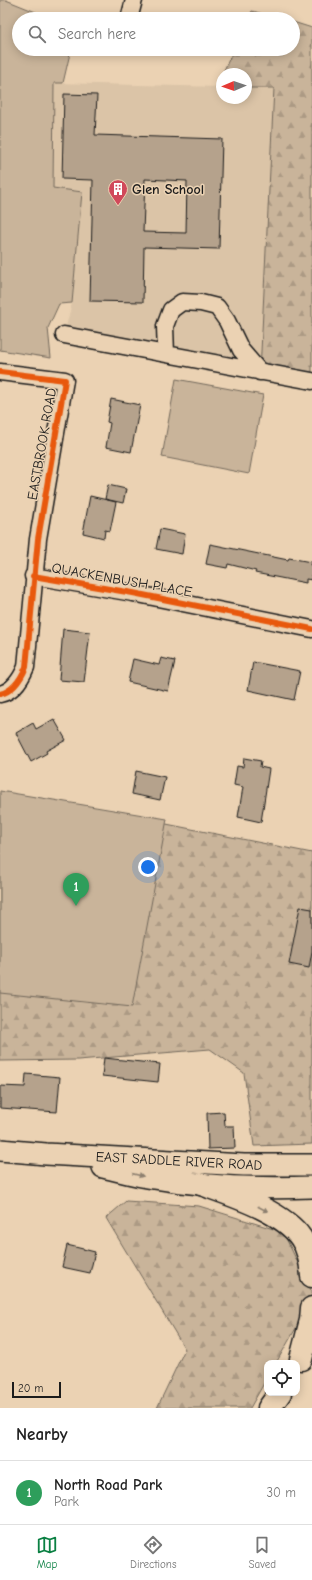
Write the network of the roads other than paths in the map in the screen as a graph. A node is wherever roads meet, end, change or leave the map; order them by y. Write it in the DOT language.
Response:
graph roads {
  1 [pos="134,0"];
  2 [pos="131,12"];
  3 [pos="64,335"];
  4 [pos="166,354"];
  5 [pos="0,372"];
  6 [pos="260,372"];
  7 [pos="312,381"];
  8 [pos="33,576"];
  9 [pos="312,629"];
  10 [pos="0,694"];
  11 [pos="0,1150"];
  12 [pos="46,1154"];
  13 [pos="312,1165"];
  14 [pos="201,1184"];
  15 [pos="312,1188"];
  16 [pos="312,1276"];
  17 [pos="312,1308"];
  18 [pos="312,1336"];
  19 [pos="300,1360"];
  20 [pos="300,1361"];
  21 [pos="278,1396"];
  22 [pos="269,1408"];
  1 -- 2 [label="street"];
  3 -- 4 [label="street"];
  4 -- 6 [label="street"];
  4 -- 6 [label="street"];
  5 -- 8 [label="street, EASTBROOK ROAD"];
  6 -- 7 [label="street"];
  8 -- 9 [label="street, QUACKENBUSH PLACE"];
  8 -- 10 [label="street, QUACKENBUSH PLACE"];
  11 -- 12 [label="main road, EAST SADDLE RIVER ROAD"];
  12 -- 13 [label="main road, EAST SADDLE RIVER ROAD"];
  12 -- 14 [label="main road, EAST SADDLE RIVER ROAD, one-way"];
  14 -- 15 [label="main road, EAST SADDLE RIVER ROAD"];
  14 -- 16 [label="highway, one-way"];
  17 -- 19 [label="highway"];
  18 -- 20 [label="highway"];
  21 -- 22 [label="highway"];
}
